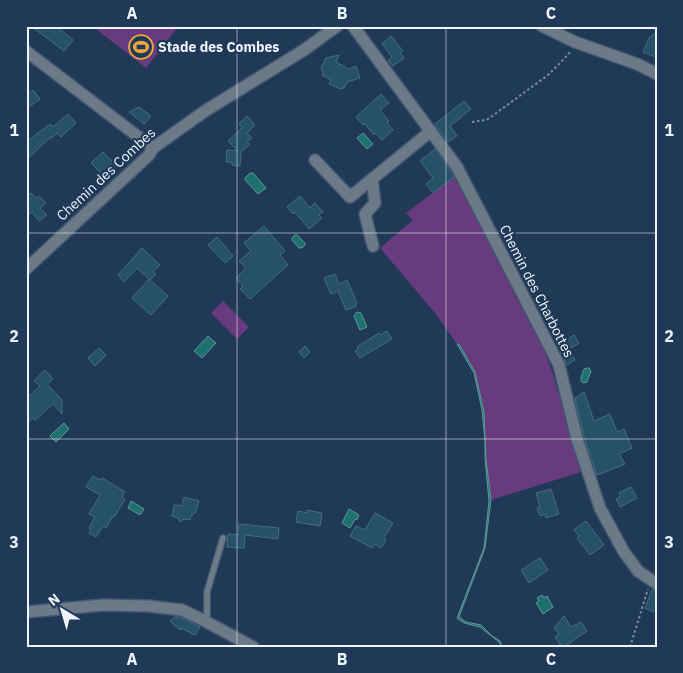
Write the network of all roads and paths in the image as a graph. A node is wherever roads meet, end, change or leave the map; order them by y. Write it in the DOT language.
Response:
graph roads {
  1 [pos="337,26"];
  2 [pos="353,26"];
  3 [pos="542,26"];
  4 [pos="575,42"];
  5 [pos="26,51"];
  6 [pos="657,74"];
  7 [pos="472,122"];
  8 [pos="431,131"];
  9 [pos="153,148"];
  10 [pos="315,160"];
  11 [pos="372,179"];
  12 [pos="357,205"];
  13 [pos="374,246"];
  14 [pos="26,269"];
  15 [pos="223,538"];
  16 [pos="657,584"];
  17 [pos="644,602"];
  18 [pos="26,612"];
  19 [pos="205,621"];
  20 [pos="253,647"];
  21 [pos="630,647"];
  1 -- 9 [label="street, Chemin des Combes"];
  2 -- 8 [label="street, Chemin des Charbottes"];
  3 -- 4 [label="street"];
  4 -- 6 [label="street"];
  4 -- 7 [label="path"];
  5 -- 9 [label="street"];
  8 -- 11 [label="street"];
  8 -- 16 [label="street, Chemin des Charbottes"];
  9 -- 14 [label="street, Chemin des Combes"];
  10 -- 12 [label="street"];
  11 -- 12 [label="street"];
  11 -- 12 [label="street"];
  12 -- 13 [label="street"];
  15 -- 19 [label="lane"];
  17 -- 21 [label="path"];
  18 -- 19 [label="street"];
  19 -- 20 [label="street"];
}
